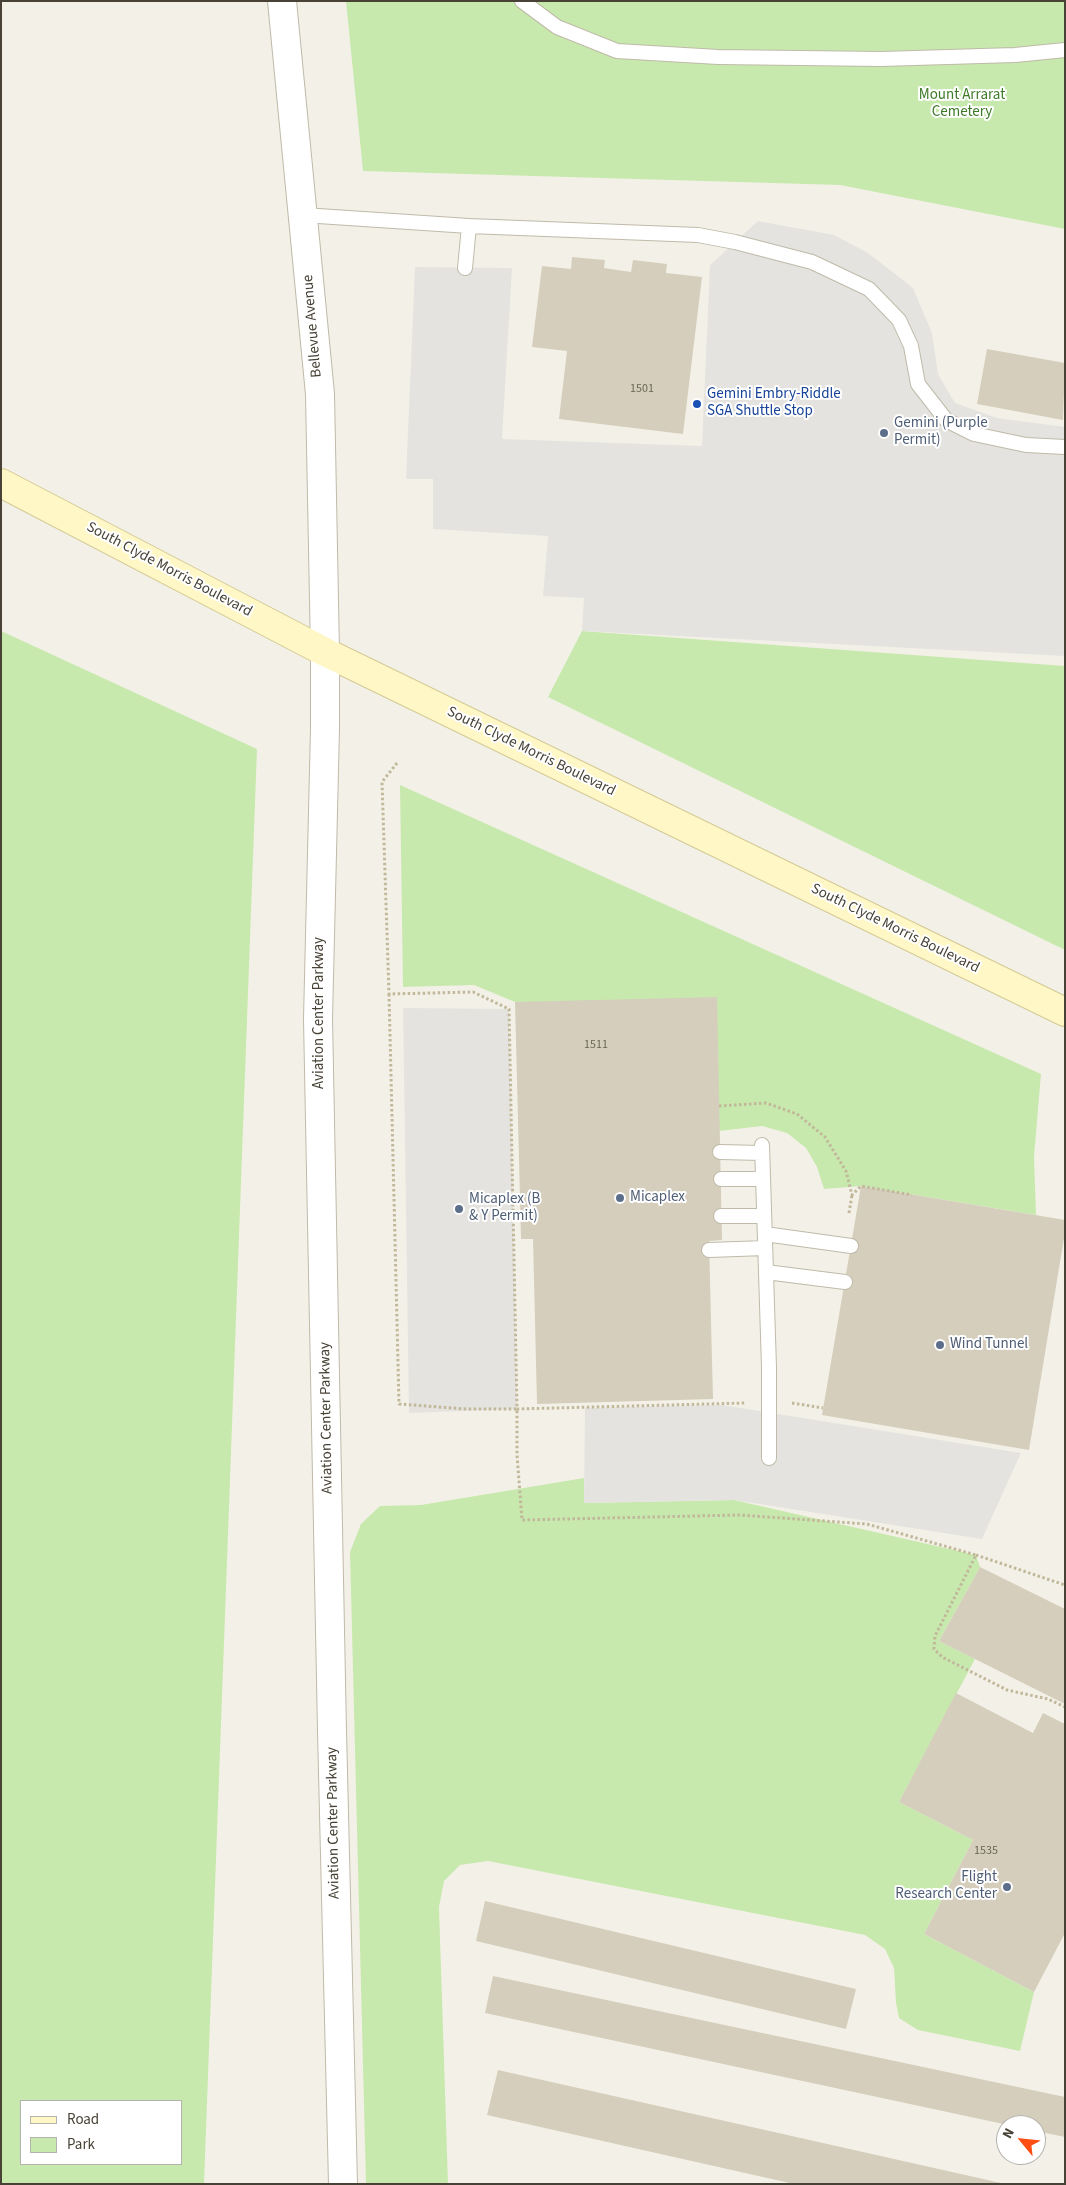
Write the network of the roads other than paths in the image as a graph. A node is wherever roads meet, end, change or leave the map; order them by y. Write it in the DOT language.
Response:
graph roads {
  1 [pos="282,1"];
  2 [pos="522,1"];
  3 [pos="1065,50"];
  4 [pos="303,215"];
  5 [pos="469,226"];
  6 [pos="466,268"];
  7 [pos="1065,447"];
  8 [pos="1,483"];
  9 [pos="325,652"];
  10 [pos="1065,1012"];
  11 [pos="720,1152"];
  12 [pos="721,1179"];
  13 [pos="763,1179"];
  14 [pos="721,1216"];
  15 [pos="764,1216"];
  16 [pos="765,1241"];
  17 [pos="851,1246"];
  18 [pos="709,1250"];
  19 [pos="766,1272"];
  20 [pos="844,1282"];
  21 [pos="769,1458"];
  22 [pos="343,2184"];
  1 -- 4 [label="street, Bellevue Avenue"];
  2 -- 3 [label="lane"];
  4 -- 5 [label="lane"];
  4 -- 9 [label="street, Bellevue Avenue"];
  5 -- 6 [label="lane"];
  5 -- 7 [label="lane"];
  8 -- 9 [label="main road, South Clyde Morris Boulevard"];
  9 -- 10 [label="main road, South Clyde Morris Boulevard"];
  9 -- 22 [label="street, Aviation Center Parkway"];
  11 -- 13 [label="lane"];
  12 -- 13 [label="lane"];
  13 -- 15 [label="lane"];
  14 -- 15 [label="lane"];
  15 -- 16 [label="lane"];
  16 -- 17 [label="lane"];
  16 -- 18 [label="lane"];
  16 -- 19 [label="lane"];
  19 -- 20 [label="lane"];
  19 -- 21 [label="lane"];
}
